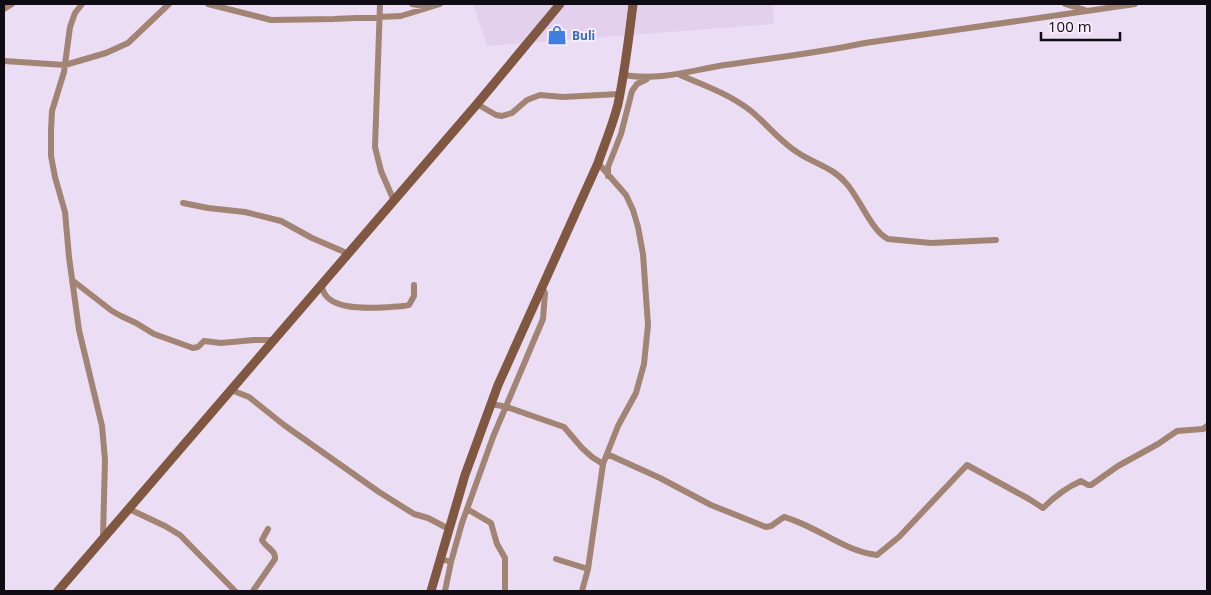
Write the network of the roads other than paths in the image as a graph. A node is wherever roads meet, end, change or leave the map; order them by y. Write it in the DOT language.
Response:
graph roads {
  1 [pos="12,4"];
  2 [pos="82,4"];
  3 [pos="169,4"];
  4 [pos="208,4"];
  5 [pos="380,4"];
  6 [pos="412,4"];
  7 [pos="440,4"];
  8 [pos="560,4"];
  9 [pos="633,4"];
  10 [pos="1065,4"];
  11 [pos="1135,4"];
  12 [pos="430,8"];
  13 [pos="4,9"];
  14 [pos="1089,11"];
  15 [pos="379,17"];
  16 [pos="4,61"];
  17 [pos="65,65"];
  18 [pos="680,75"];
  19 [pos="623,76"];
  20 [pos="648,78"];
  21 [pos="620,94"];
  22 [pos="477,104"];
  23 [pos="598,162"];
  24 [pos="608,176"];
  25 [pos="394,201"];
  26 [pos="184,202"];
  27 [pos="996,240"];
  28 [pos="350,254"];
  29 [pos="72,280"];
  30 [pos="414,285"];
  31 [pos="322,286"];
  32 [pos="541,286"];
  33 [pos="275,340"];
  34 [pos="231,390"];
  35 [pos="491,404"];
  36 [pos="507,407"];
  37 [pos="1207,426"];
  38 [pos="607,454"];
  39 [pos="603,464"];
  40 [pos="467,509"];
  41 [pos="129,510"];
  42 [pos="268,529"];
  43 [pos="449,529"];
  44 [pos="103,538"];
  45 [pos="440,559"];
  46 [pos="556,559"];
  47 [pos="451,562"];
  48 [pos="588,569"];
  49 [pos="58,591"];
  50 [pos="236,591"];
  51 [pos="253,591"];
  52 [pos="431,591"];
  53 [pos="445,591"];
  54 [pos="505,591"];
  55 [pos="582,591"];
  1 -- 13 [label="street"];
  2 -- 17 [label="street"];
  3 -- 17 [label="street"];
  4 -- 15 [label="street"];
  5 -- 15 [label="street"];
  6 -- 12 [label="street"];
  7 -- 12 [label="street"];
  8 -- 22 [label="street"];
  9 -- 19 [label="street"];
  10 -- 14 [label="street"];
  11 -- 14 [label="street"];
  12 -- 15 [label="street"];
  14 -- 18 [label="street"];
  15 -- 25 [label="street"];
  16 -- 17 [label="street"];
  17 -- 29 [label="street"];
  18 -- 20 [label="street"];
  18 -- 27 [label="street"];
  19 -- 20 [label="street"];
  19 -- 21 [label="street"];
  20 -- 24 [label="street"];
  21 -- 22 [label="street"];
  21 -- 23 [label="street"];
  22 -- 25 [label="street"];
  23 -- 24 [label="street"];
  23 -- 32 [label="street"];
  24 -- 38 [label="street"];
  25 -- 28 [label="street"];
  26 -- 28 [label="street"];
  28 -- 31 [label="street"];
  29 -- 33 [label="street"];
  29 -- 44 [label="street"];
  30 -- 31 [label="street"];
  31 -- 33 [label="street"];
  32 -- 35 [label="street"];
  32 -- 36 [label="street"];
  33 -- 34 [label="street"];
  34 -- 41 [label="street"];
  34 -- 43 [label="street"];
  35 -- 36 [label="street"];
  35 -- 43 [label="street"];
  36 -- 39 [label="street"];
  36 -- 40 [label="street"];
  37 -- 38 [label="street"];
  38 -- 39 [label="street"];
  39 -- 48 [label="street"];
  40 -- 47 [label="street"];
  40 -- 54 [label="street"];
  41 -- 44 [label="street"];
  41 -- 50 [label="street"];
  42 -- 51 [label="street"];
  43 -- 45 [label="street"];
  44 -- 49 [label="street"];
  45 -- 47 [label="street"];
  45 -- 52 [label="street"];
  46 -- 48 [label="street"];
  47 -- 53 [label="street"];
  48 -- 55 [label="street"];
}
